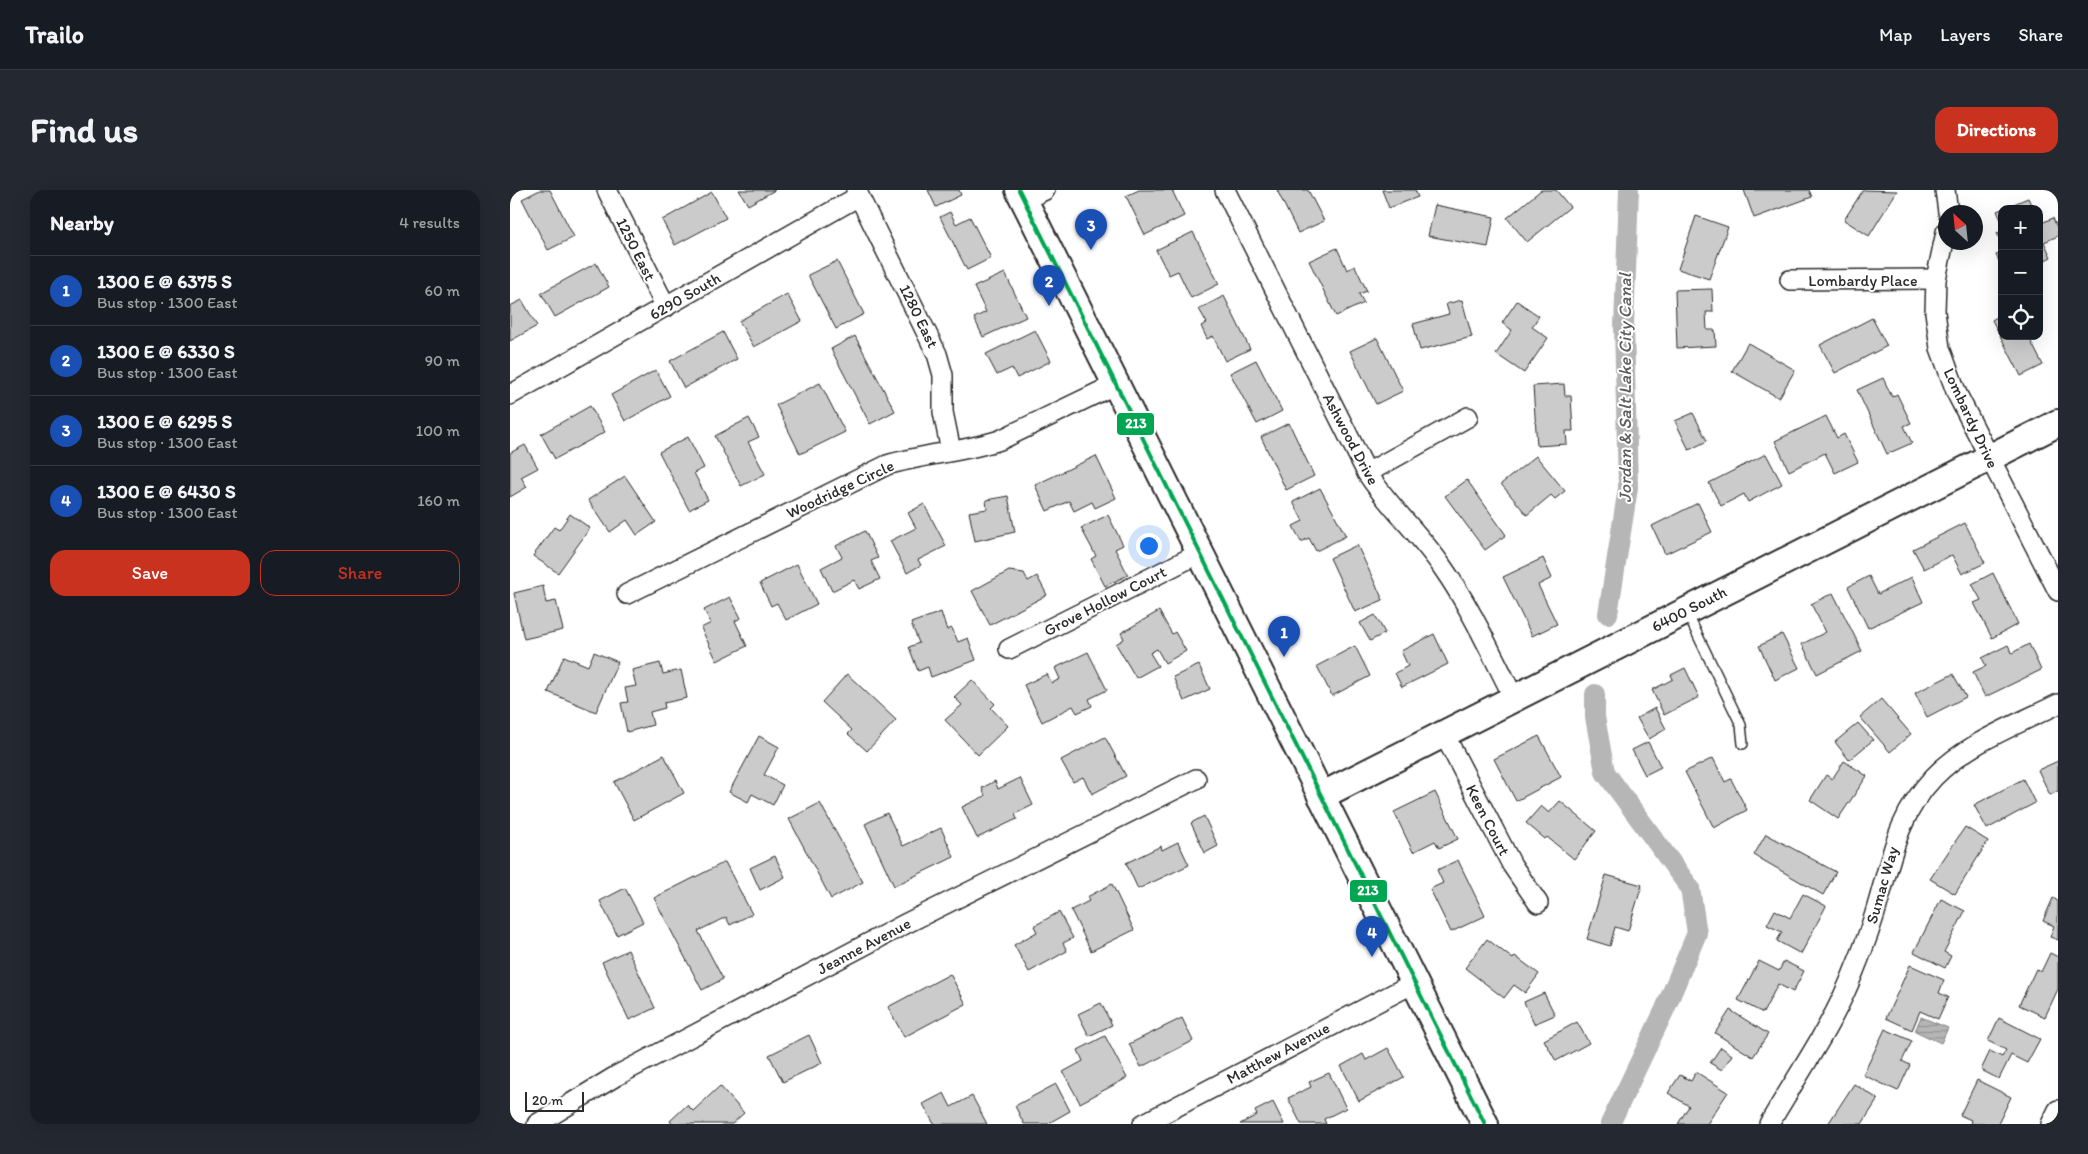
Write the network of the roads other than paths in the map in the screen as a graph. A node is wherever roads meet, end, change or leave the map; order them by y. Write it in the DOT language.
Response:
graph roads {
  1 [pos="607,190"];
  2 [pos="1225,190"];
  3 [pos="1945,190"];
  4 [pos="858,193"];
  5 [pos="1030,193"];
  6 [pos="1947,205"];
  7 [pos="1942,250"];
  8 [pos="1790,280"];
  9 [pos="1936,280"];
  10 [pos="666,307"];
  11 [pos="1116,384"];
  12 [pos="510,395"];
  13 [pos="1468,417"];
  14 [pos="2058,423"];
  15 [pos="951,451"];
  16 [pos="1989,458"];
  17 [pos="1367,473"];
  18 [pos="1200,553"];
  19 [pos="2058,592"];
  20 [pos="627,594"];
  21 [pos="1686,611"];
  22 [pos="1009,649"];
  23 [pos="1514,698"];
  24 [pos="2058,704"];
  25 [pos="1444,734"];
  26 [pos="1743,744"];
  27 [pos="1196,778"];
  28 [pos="1321,796"];
  29 [pos="1538,904"];
  30 [pos="1414,983"];
  31 [pos="2058,1110"];
  32 [pos="537,1124"];
  33 [pos="1143,1124"];
  34 [pos="1484,1124"];
  35 [pos="1769,1124"];
  36 [pos="2051,1124"];
  1 -- 10 [label="street, 1250 East"];
  2 -- 17 [label="street, Ashwood Drive"];
  3 -- 6 [label="street"];
  4 -- 10 [label="street, 6290 South"];
  4 -- 15 [label="street, 1280 East"];
  5 -- 11 [label="main road"];
  7 -- 9 [label="street, Lombardy Drive"];
  8 -- 9 [label="street, Lombardy Place"];
  9 -- 16 [label="street, Lombardy Drive"];
  10 -- 12 [label="street, 6290 South"];
  11 -- 15 [label="street, Woodridge Circle"];
  11 -- 18 [label="main road"];
  13 -- 17 [label="street"];
  14 -- 16 [label="main road, 6400 South"];
  15 -- 20 [label="street, Woodridge Circle"];
  16 -- 19 [label="street, Lombardy Drive"];
  16 -- 21 [label="main road, 6400 South"];
  17 -- 23 [label="street, Ashwood Drive"];
  18 -- 22 [label="street, Grove Hollow Court"];
  18 -- 28 [label="main road"];
  21 -- 23 [label="main road, 6400 South"];
  21 -- 26 [label="lane"];
  23 -- 25 [label="main road, 6400 South"];
  24 -- 35 [label="street, Sumac Way"];
  25 -- 28 [label="main road, 6400 South"];
  25 -- 29 [label="street, Keen Court"];
  27 -- 32 [label="street, Jeanne Avenue"];
  28 -- 30 [label="main road"];
  30 -- 33 [label="street, Matthew Avenue"];
  30 -- 34 [label="main road"];
  31 -- 36 [label="street"];
}
